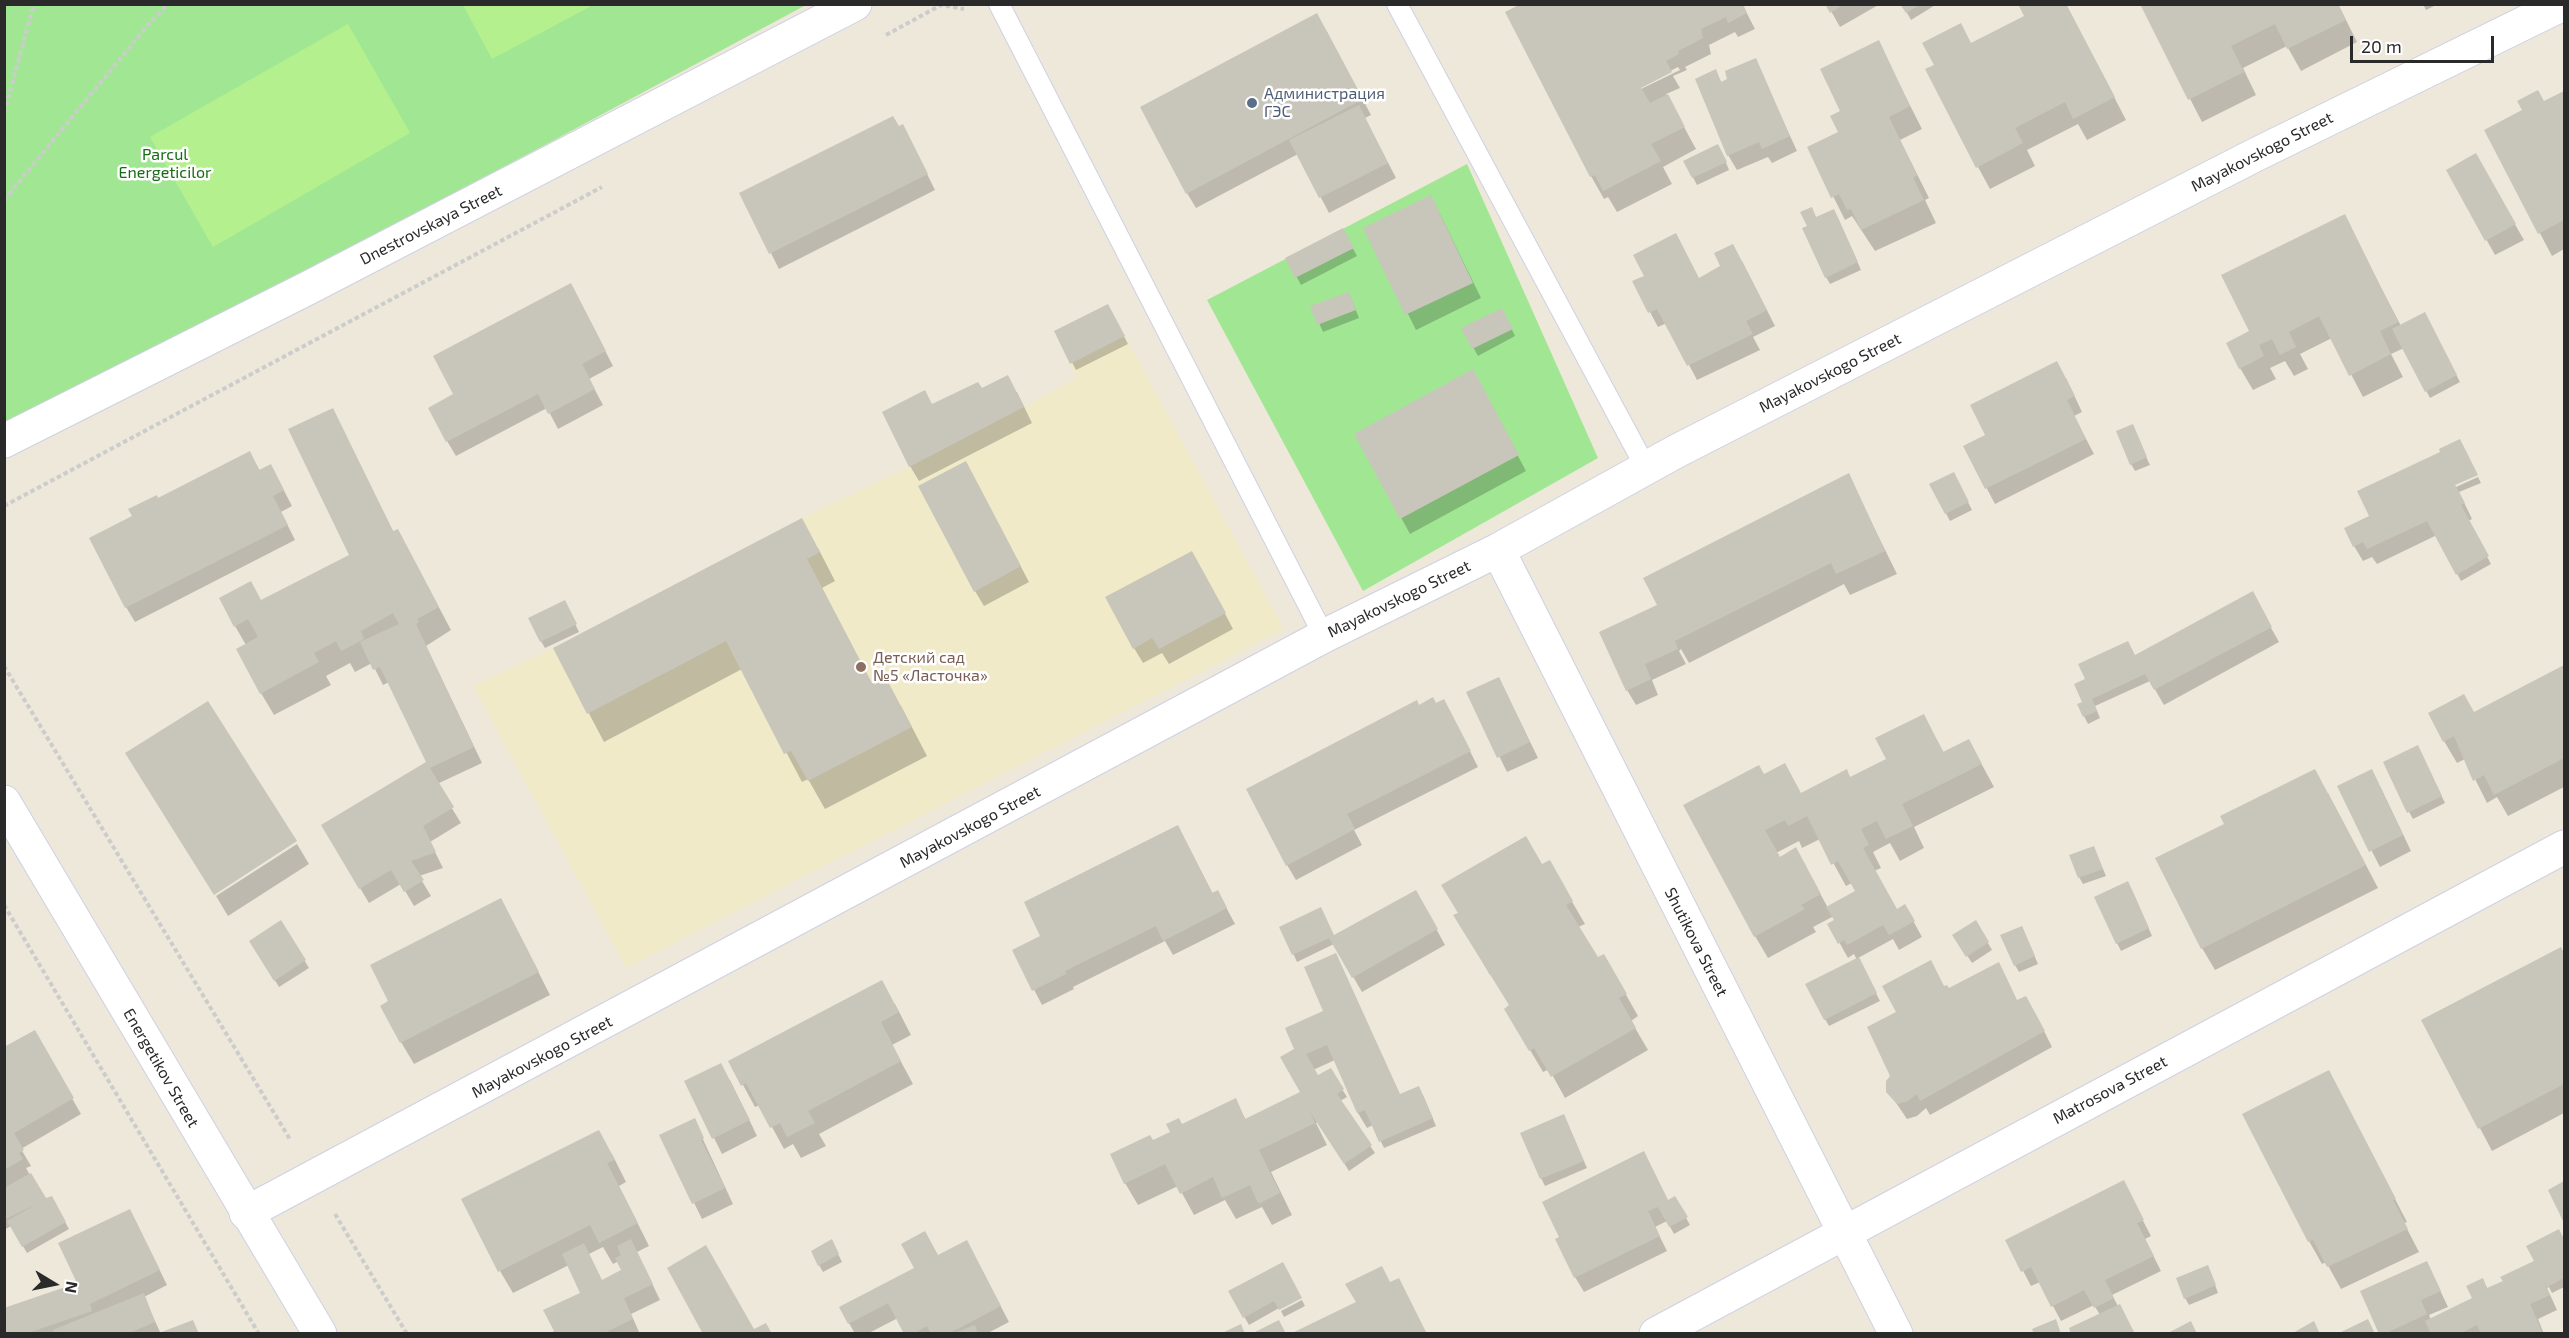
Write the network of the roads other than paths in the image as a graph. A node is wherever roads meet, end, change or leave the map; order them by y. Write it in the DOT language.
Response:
graph roads {
  1 [pos="855,4"];
  2 [pos="999,4"];
  3 [pos="1397,4"];
  4 [pos="2563,4"];
  5 [pos="4,441"];
  6 [pos="1646,468"];
  7 [pos="1498,550"];
  8 [pos="1324,636"];
  9 [pos="4,802"];
  10 [pos="2565,847"];
  11 [pos="246,1213"];
  12 [pos="1843,1233"];
  13 [pos="320,1334"];
  14 [pos="1656,1334"];
  15 [pos="1896,1334"];
  1 -- 5 [label="street, Dnestrovskaya Street"];
  2 -- 8 [label="lane"];
  3 -- 6 [label="lane"];
  4 -- 6 [label="street, Mayakovskogo Street"];
  6 -- 7 [label="street, Mayakovskogo Street"];
  7 -- 8 [label="street, Mayakovskogo Street"];
  7 -- 12 [label="street, Shutikova Street"];
  8 -- 11 [label="street, Mayakovskogo Street"];
  9 -- 11 [label="street, Energetikov Street"];
  10 -- 12 [label="street, Matrosova Street"];
  11 -- 13 [label="street, Energetikov Street"];
  12 -- 14 [label="street, Matrosova Street"];
  12 -- 15 [label="street, Shutikova Street"];
}
